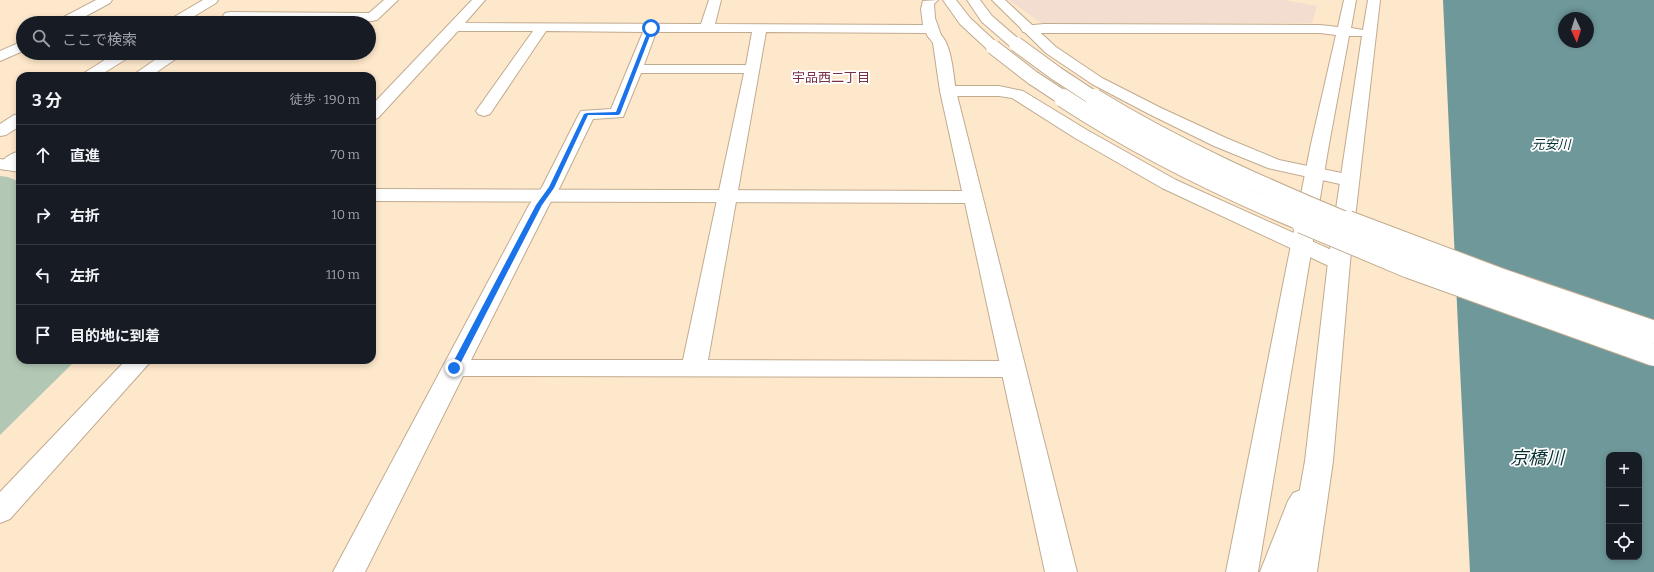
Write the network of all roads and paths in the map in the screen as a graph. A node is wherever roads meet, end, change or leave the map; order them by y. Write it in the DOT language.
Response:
graph roads {
  1 [pos="106,0"];
  2 [pos="212,0"];
  3 [pos="392,0"];
  4 [pos="478,0"];
  5 [pos="716,0"];
  6 [pos="932,0"];
  7 [pos="948,0"];
  8 [pos="973,0"];
  9 [pos="998,0"];
  10 [pos="1350,0"];
  11 [pos="1374,0"];
  12 [pos="249,4"];
  13 [pos="76,16"];
  14 [pos="186,16"];
  15 [pos="231,16"];
  16 [pos="373,16"];
  17 [pos="454,27"];
  18 [pos="542,28"];
  19 [pos="651,28"];
  20 [pos="707,28"];
  21 [pos="760,29"];
  22 [pos="1028,29"];
  23 [pos="1344,30"];
  24 [pos="933,32"];
  25 [pos="1369,35"];
  26 [pos="16,49"];
  27 [pos="0,57"];
  28 [pos="115,60"];
  29 [pos="165,60"];
  30 [pos="635,69"];
  31 [pos="753,69"];
  32 [pos="95,72"];
  33 [pos="147,72"];
  34 [pos="948,91"];
  35 [pos="376,111"];
  36 [pos="484,111"];
  37 [pos="16,121"];
  38 [pos="0,131"];
  39 [pos="1315,173"];
  40 [pos="1349,180"];
  41 [pos="376,195"];
  42 [pos="546,196"];
  43 [pos="728,197"];
  44 [pos="973,197"];
  45 [pos="1302,246"];
  46 [pos="1339,262"];
  47 [pos="1654,332"];
  48 [pos="1654,355"];
  49 [pos="136,364"];
  50 [pos="454,368"];
  51 [pos="694,368"];
  52 [pos="1013,369"];
  53 [pos="1319,461"];
  54 [pos="0,511"];
  55 [pos="348,572"];
  56 [pos="1062,572"];
  57 [pos="1242,572"];
  58 [pos="1276,572"];
  59 [pos="1301,572"];
  1 -- 13 [label="street"];
  2 -- 14 [label="street"];
  3 -- 16 [label="street"];
  4 -- 17 [label="street"];
  5 -- 20 [label="street"];
  6 -- 24 [label="street"];
  7 -- 48 [label="street, bridge"];
  8 -- 47 [label="street, bridge"];
  9 -- 22 [label="street"];
  10 -- 23 [label="street"];
  11 -- 25 [label="street"];
  12 -- 15 [label="street"];
  17 -- 18 [label="street"];
  17 -- 35 [label="street"];
  18 -- 19 [label="street"];
  18 -- 36 [label="street"];
  19 -- 20 [label="street"];
  19 -- 30 [label="street"];
  20 -- 21 [label="street"];
  21 -- 24 [label="street"];
  21 -- 31 [label="street"];
  22 -- 23 [label="street"];
  22 -- 39 [label="street"];
  23 -- 25 [label="street"];
  23 -- 39 [label="street"];
  24 -- 34 [label="street"];
  25 -- 40 [label="street"];
  26 -- 27 [label="street"];
  28 -- 32 [label="street"];
  29 -- 33 [label="street"];
  30 -- 31 [label="street"];
  30 -- 42 [label="street"];
  31 -- 43 [label="street"];
  34 -- 44 [label="street"];
  34 -- 45 [label="street"];
  37 -- 38 [label="street"];
  39 -- 40 [label="street"];
  39 -- 45 [label="street"];
  40 -- 46 [label="street"];
  41 -- 42 [label="street"];
  42 -- 43 [label="street"];
  42 -- 50 [label="street"];
  43 -- 44 [label="street"];
  43 -- 51 [label="street"];
  44 -- 52 [label="street"];
  45 -- 46 [label="street"];
  45 -- 57 [label="street"];
  46 -- 53 [label="street"];
  49 -- 54 [label="street"];
  50 -- 51 [label="street"];
  50 -- 55 [label="street"];
  51 -- 52 [label="street"];
  52 -- 56 [label="street"];
  53 -- 58 [label="street"];
  53 -- 59 [label="street"];
}
